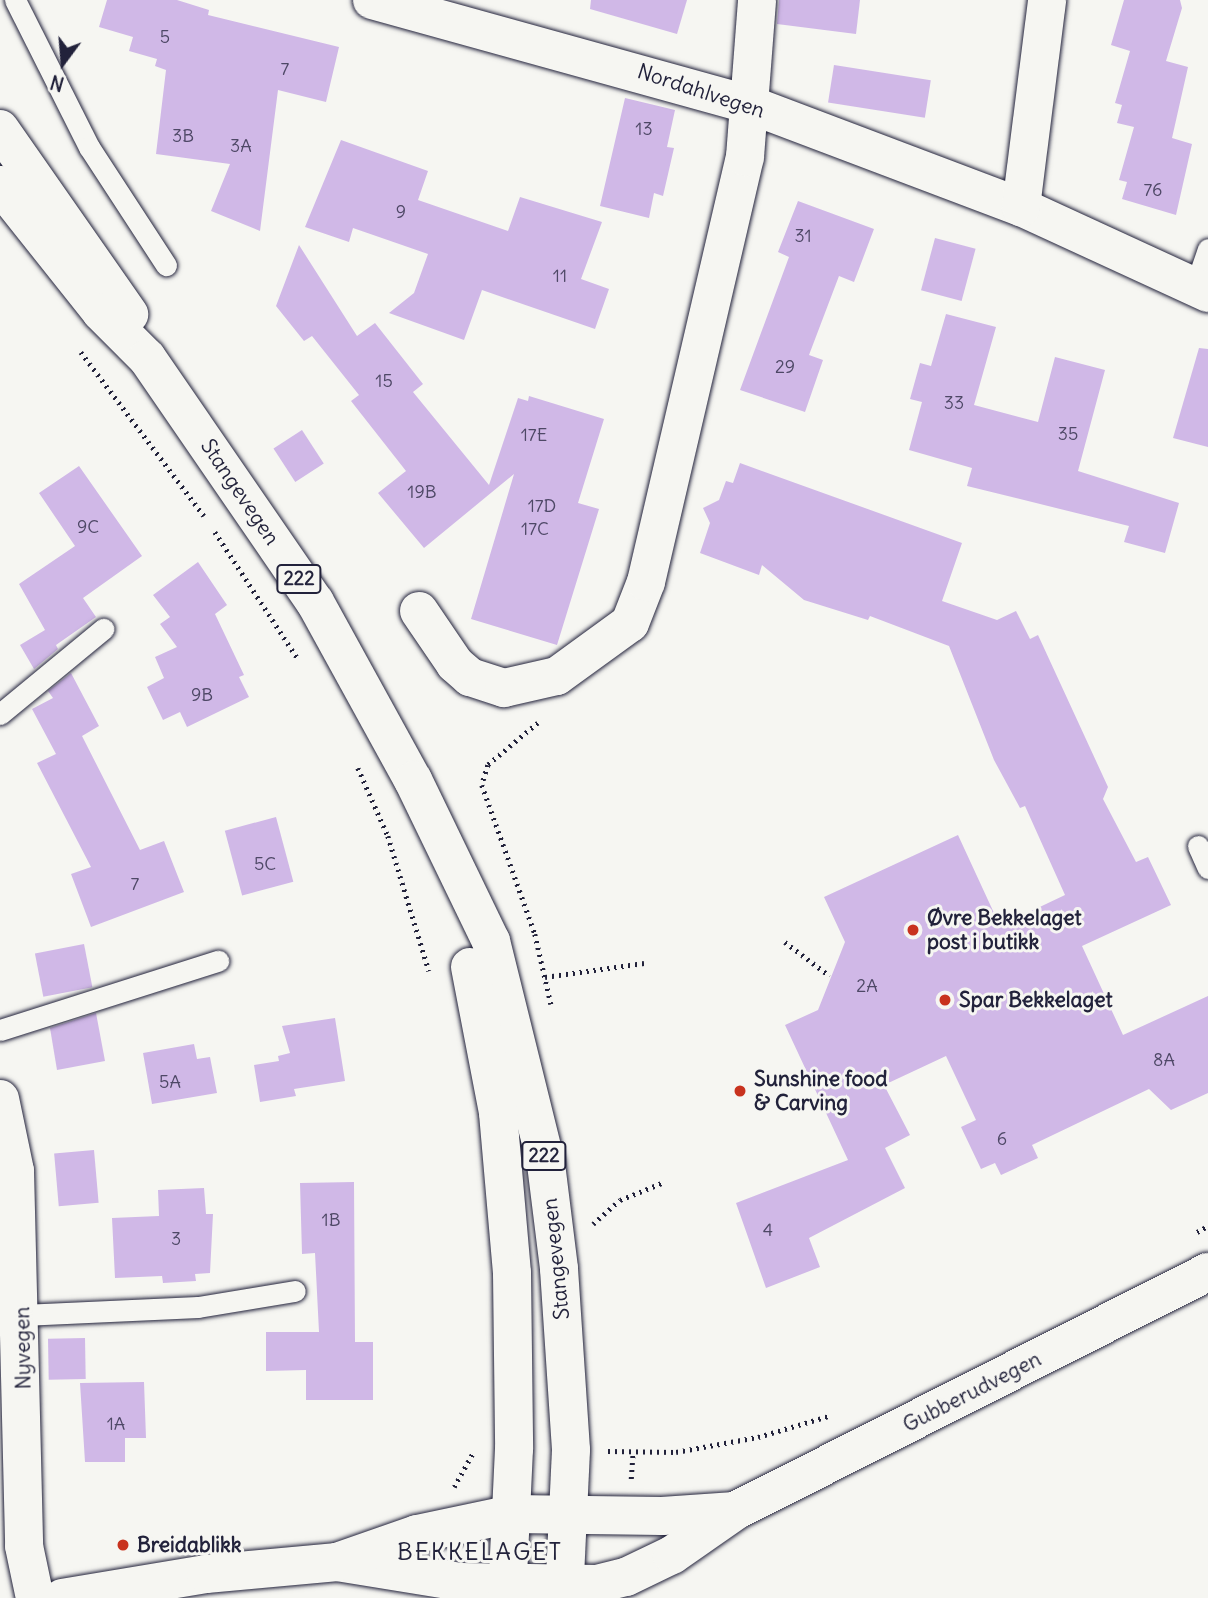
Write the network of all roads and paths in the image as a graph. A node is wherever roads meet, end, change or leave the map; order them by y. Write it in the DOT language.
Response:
graph roads {
  1 [pos="15,0"];
  2 [pos="372,0"];
  3 [pos="757,0"];
  4 [pos="1047,0"];
  5 [pos="748,104"];
  6 [pos="0,130"];
  7 [pos="0,185"];
  8 [pos="1021,207"];
  9 [pos="1208,248"];
  10 [pos="166,265"];
  11 [pos="1202,290"];
  12 [pos="76,345"];
  13 [pos="147,358"];
  14 [pos="419,611"];
  15 [pos="103,629"];
  16 [pos="304,669"];
  17 [pos="0,713"];
  18 [pos="353,756"];
  19 [pos="430,814"];
  20 [pos="1198,846"];
  21 [pos="1208,868"];
  22 [pos="785,942"];
  23 [pos="218,961"];
  24 [pos="643,963"];
  25 [pos="830,975"];
  26 [pos="430,976"];
  27 [pos="545,977"];
  28 [pos="0,1030"];
  29 [pos="0,1099"];
  30 [pos="664,1182"];
  31 [pos="593,1225"];
  32 [pos="1208,1226"];
  33 [pos="1185,1238"];
  34 [pos="1208,1272"];
  35 [pos="295,1291"];
  36 [pos="22,1315"];
  37 [pos="840,1411"];
  38 [pos="475,1447"];
  39 [pos="604,1451"];
  40 [pos="454,1481"];
  41 [pos="735,1511"];
  42 [pos="512,1514"];
  43 [pos="571,1518"];
  44 [pos="337,1562"];
  45 [pos="208,1586"];
  46 [pos="508,1590"];
  47 [pos="565,1590"];
  48 [pos="35,1598"];
  49 [pos="62,1598"];
  1 -- 10 [label="lane"];
  2 -- 5 [label="main road, Nordahlvegen"];
  3 -- 5 [label="main road"];
  4 -- 8 [label="main road"];
  5 -- 8 [label="main road, Nordahlvegen"];
  5 -- 14 [label="main road"];
  6 -- 13 [label="main road, Stangevegen / 222"];
  7 -- 13 [label="main road, Stangevegen / 222"];
  8 -- 11 [label="main road, Nordahlvegen"];
  9 -- 11 [label="lane"];
  12 -- 16 [label="path"];
  13 -- 19 [label="main road, Stangevegen / 222"];
  15 -- 17 [label="lane"];
  18 -- 26 [label="path"];
  19 -- 42 [label="main road, Stangevegen / 222"];
  19 -- 43 [label="main road, Stangevegen / 222"];
  20 -- 21 [label="lane"];
  22 -- 25 [label="path"];
  23 -- 28 [label="lane"];
  24 -- 27 [label="path"];
  29 -- 36 [label="main road, Nyvegen"];
  30 -- 31 [label="path"];
  32 -- 33 [label="path"];
  34 -- 41 [label="main road, Gubberudvegen"];
  35 -- 36 [label="lane"];
  36 -- 48 [label="main road, Nyvegen"];
  37 -- 39 [label="path"];
  38 -- 40 [label="path"];
  41 -- 43 [label="main road, Gubberudvegen"];
  41 -- 47 [label="main road, Gubberudvegen"];
  42 -- 43 [label="main road, Gubberudvegen"];
  42 -- 44 [label="main road, Gubberudvegen"];
  42 -- 46 [label="main road, Stangevegen / 222"];
  43 -- 47 [label="main road, Stangevegen / 222"];
  44 -- 45 [label="main road"];
  44 -- 46 [label="main road, Gubberudvegen"];
  45 -- 49 [label="main road"];
  46 -- 47 [label="main road, Gubberudvegen"];
}
